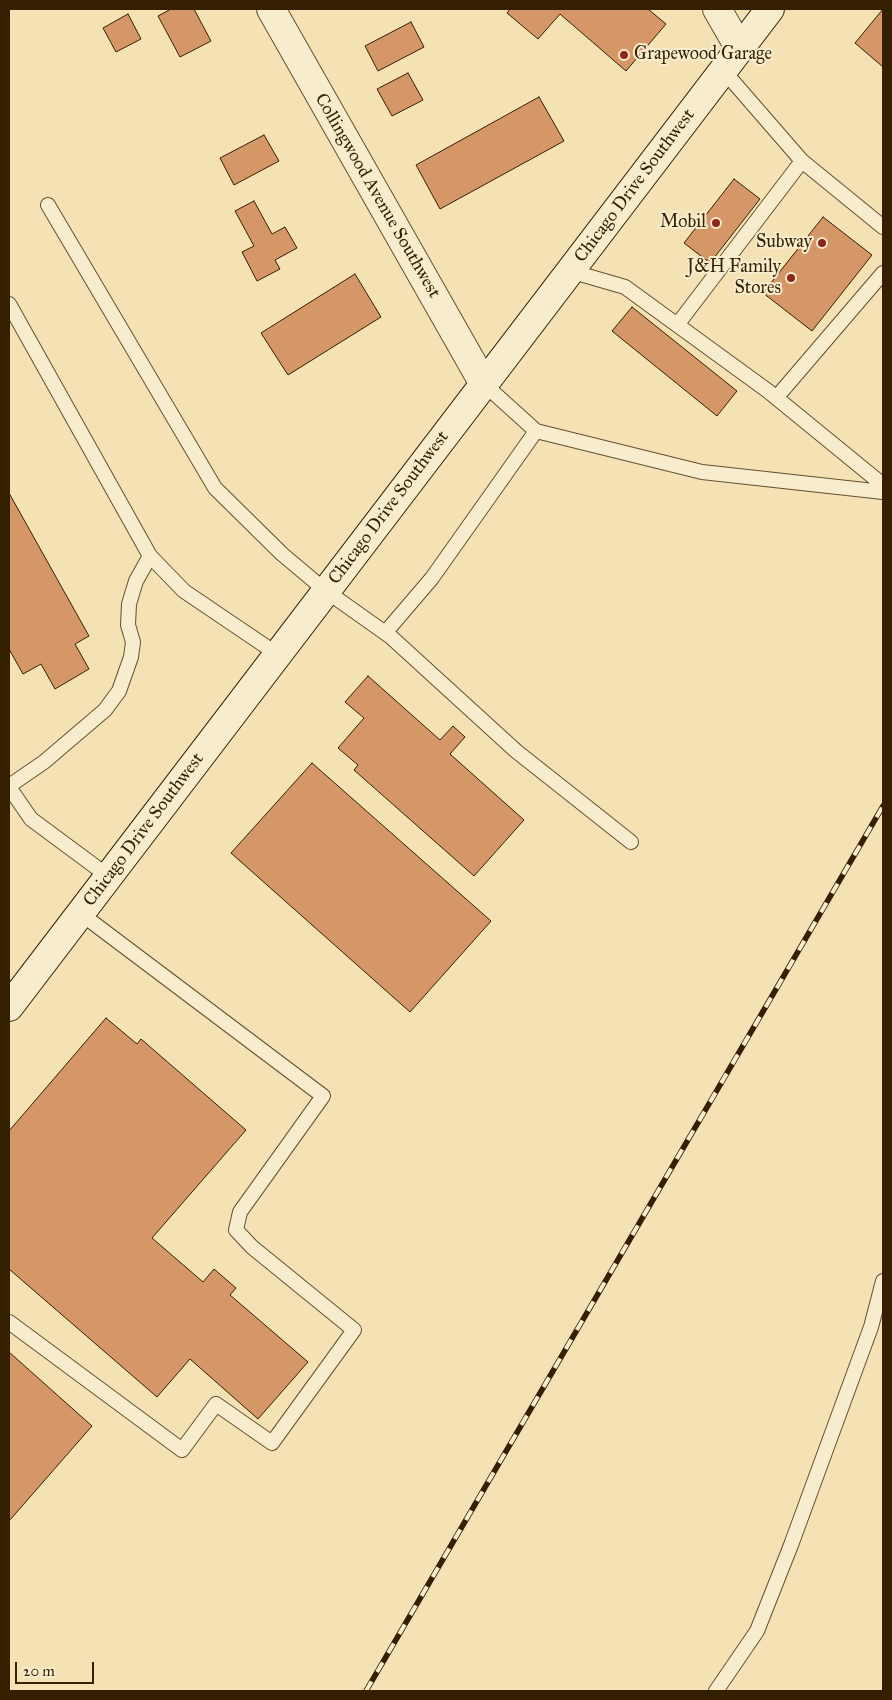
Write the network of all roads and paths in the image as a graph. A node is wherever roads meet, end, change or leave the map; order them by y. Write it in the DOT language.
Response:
graph roads {
  1 [pos="270,9"];
  2 [pos="717,9"];
  3 [pos="770,9"];
  4 [pos="740,49"];
  5 [pos="723,70"];
  6 [pos="802,161"];
  7 [pos="48,205"];
  8 [pos="883,227"];
  9 [pos="570,271"];
  10 [pos="883,273"];
  11 [pos="9,304"];
  12 [pos="677,325"];
  13 [pos="484,384"];
  14 [pos="776,398"];
  15 [pos="536,431"];
  16 [pos="883,485"];
  17 [pos="883,492"];
  18 [pos="150,556"];
  19 [pos="326,591"];
  20 [pos="385,633"];
  21 [pos="277,654"];
  22 [pos="9,786"];
  23 [pos="631,842"];
  24 [pos="108,876"];
  25 [pos="80,913"];
  26 [pos="9,1007"];
  27 [pos="883,1281"];
  28 [pos="9,1322"];
  29 [pos="716,1691"];
  1 -- 13 [label="main road, Collingwood Avenue Southwest"];
  2 -- 4 [label="main road"];
  3 -- 4 [label="main road, Chicago Drive Southwest"];
  4 -- 5 [label="main road, Chicago Drive Southwest"];
  5 -- 6 [label="lane"];
  5 -- 9 [label="main road, Chicago Drive Southwest"];
  6 -- 8 [label="lane"];
  6 -- 12 [label="lane"];
  7 -- 19 [label="lane"];
  9 -- 12 [label="lane"];
  9 -- 13 [label="main road, Chicago Drive Southwest"];
  10 -- 14 [label="lane"];
  11 -- 18 [label="lane"];
  12 -- 14 [label="lane"];
  13 -- 15 [label="lane"];
  13 -- 19 [label="main road, Chicago Drive Southwest"];
  14 -- 16 [label="lane"];
  15 -- 17 [label="lane"];
  15 -- 20 [label="lane"];
  18 -- 21 [label="lane"];
  18 -- 22 [label="lane"];
  19 -- 20 [label="lane"];
  19 -- 21 [label="main road, Chicago Drive Southwest"];
  20 -- 23 [label="lane"];
  21 -- 24 [label="main road, Chicago Drive Southwest"];
  22 -- 24 [label="lane"];
  24 -- 25 [label="main road, Chicago Drive Southwest"];
  25 -- 26 [label="main road, Chicago Drive Southwest"];
  25 -- 28 [label="lane"];
  27 -- 29 [label="lane"];
}
